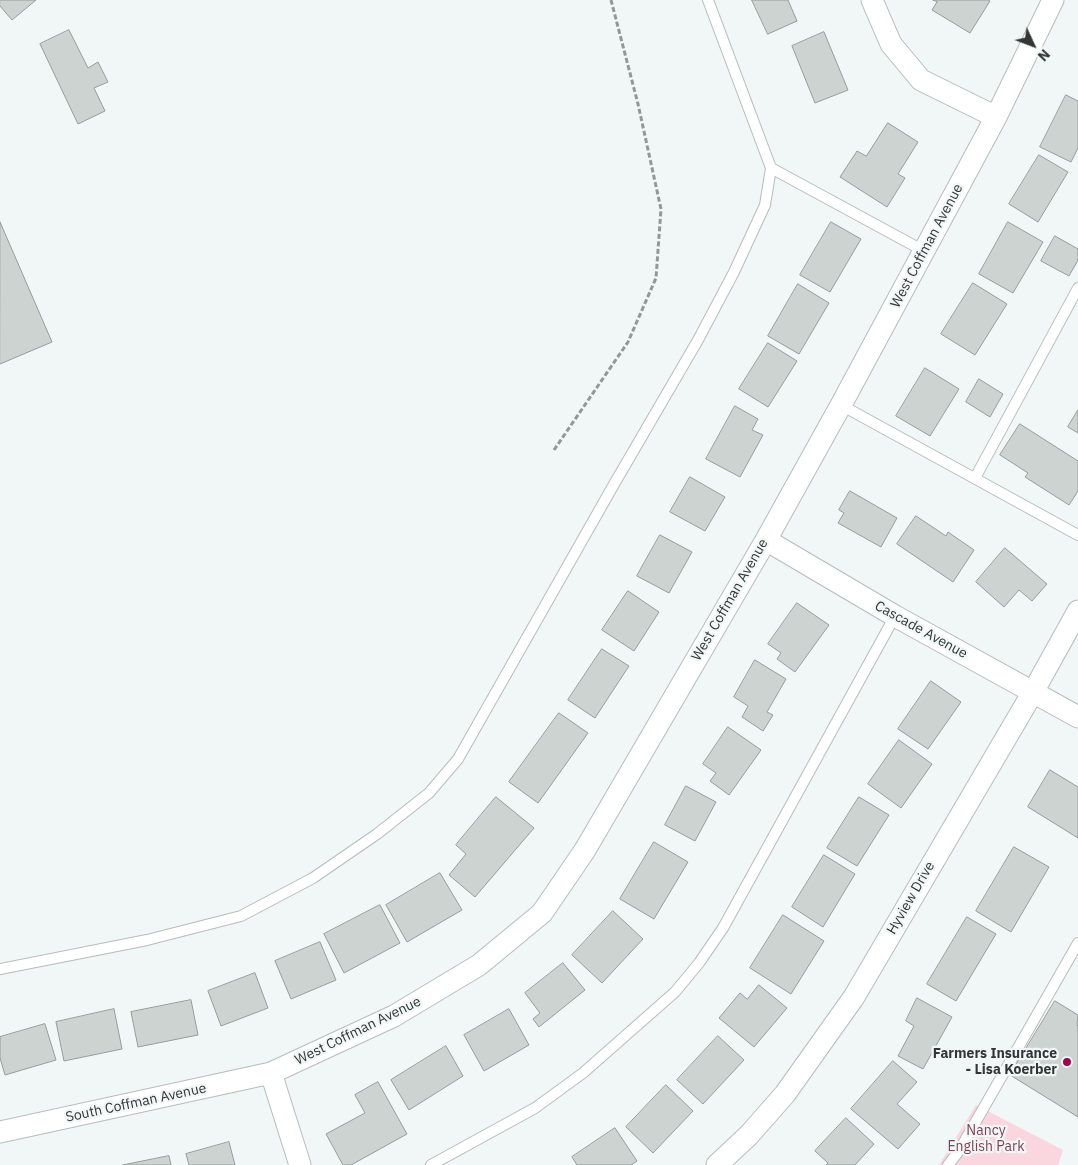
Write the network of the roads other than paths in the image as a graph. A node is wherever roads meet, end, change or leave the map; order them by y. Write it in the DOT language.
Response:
graph roads {
  1 [pos="708,0"];
  2 [pos="1053,0"];
  3 [pos="876,4"];
  4 [pos="996,117"];
  5 [pos="771,168"];
  6 [pos="924,251"];
  7 [pos="1078,288"];
  8 [pos="841,406"];
  9 [pos="975,478"];
  10 [pos="1078,534"];
  11 [pos="766,540"];
  12 [pos="1078,611"];
  13 [pos="895,616"];
  14 [pos="1033,692"];
  15 [pos="1078,717"];
  16 [pos="1078,944"];
  17 [pos="0,969"];
  18 [pos="271,1074"];
  19 [pos="0,1132"];
  20 [pos="300,1165"];
  21 [pos="431,1165"];
  22 [pos="717,1165"];
  23 [pos="948,1165"];
  1 -- 5 [label="lane"];
  2 -- 4 [label="street, West Coffman Avenue"];
  3 -- 4 [label="street"];
  4 -- 6 [label="street, West Coffman Avenue"];
  5 -- 6 [label="lane"];
  5 -- 17 [label="lane"];
  6 -- 8 [label="street, West Coffman Avenue"];
  7 -- 9 [label="lane"];
  8 -- 9 [label="lane"];
  8 -- 11 [label="street, West Coffman Avenue"];
  9 -- 10 [label="lane"];
  11 -- 13 [label="street, Cascade Avenue"];
  11 -- 18 [label="street, West Coffman Avenue"];
  12 -- 14 [label="street, Hyview Drive"];
  13 -- 14 [label="street, Cascade Avenue"];
  13 -- 21 [label="lane"];
  14 -- 15 [label="street, Cascade Avenue"];
  14 -- 22 [label="street, Hyview Drive"];
  16 -- 23 [label="lane"];
  18 -- 19 [label="street, South Coffman Avenue"];
  18 -- 20 [label="street"];
}
